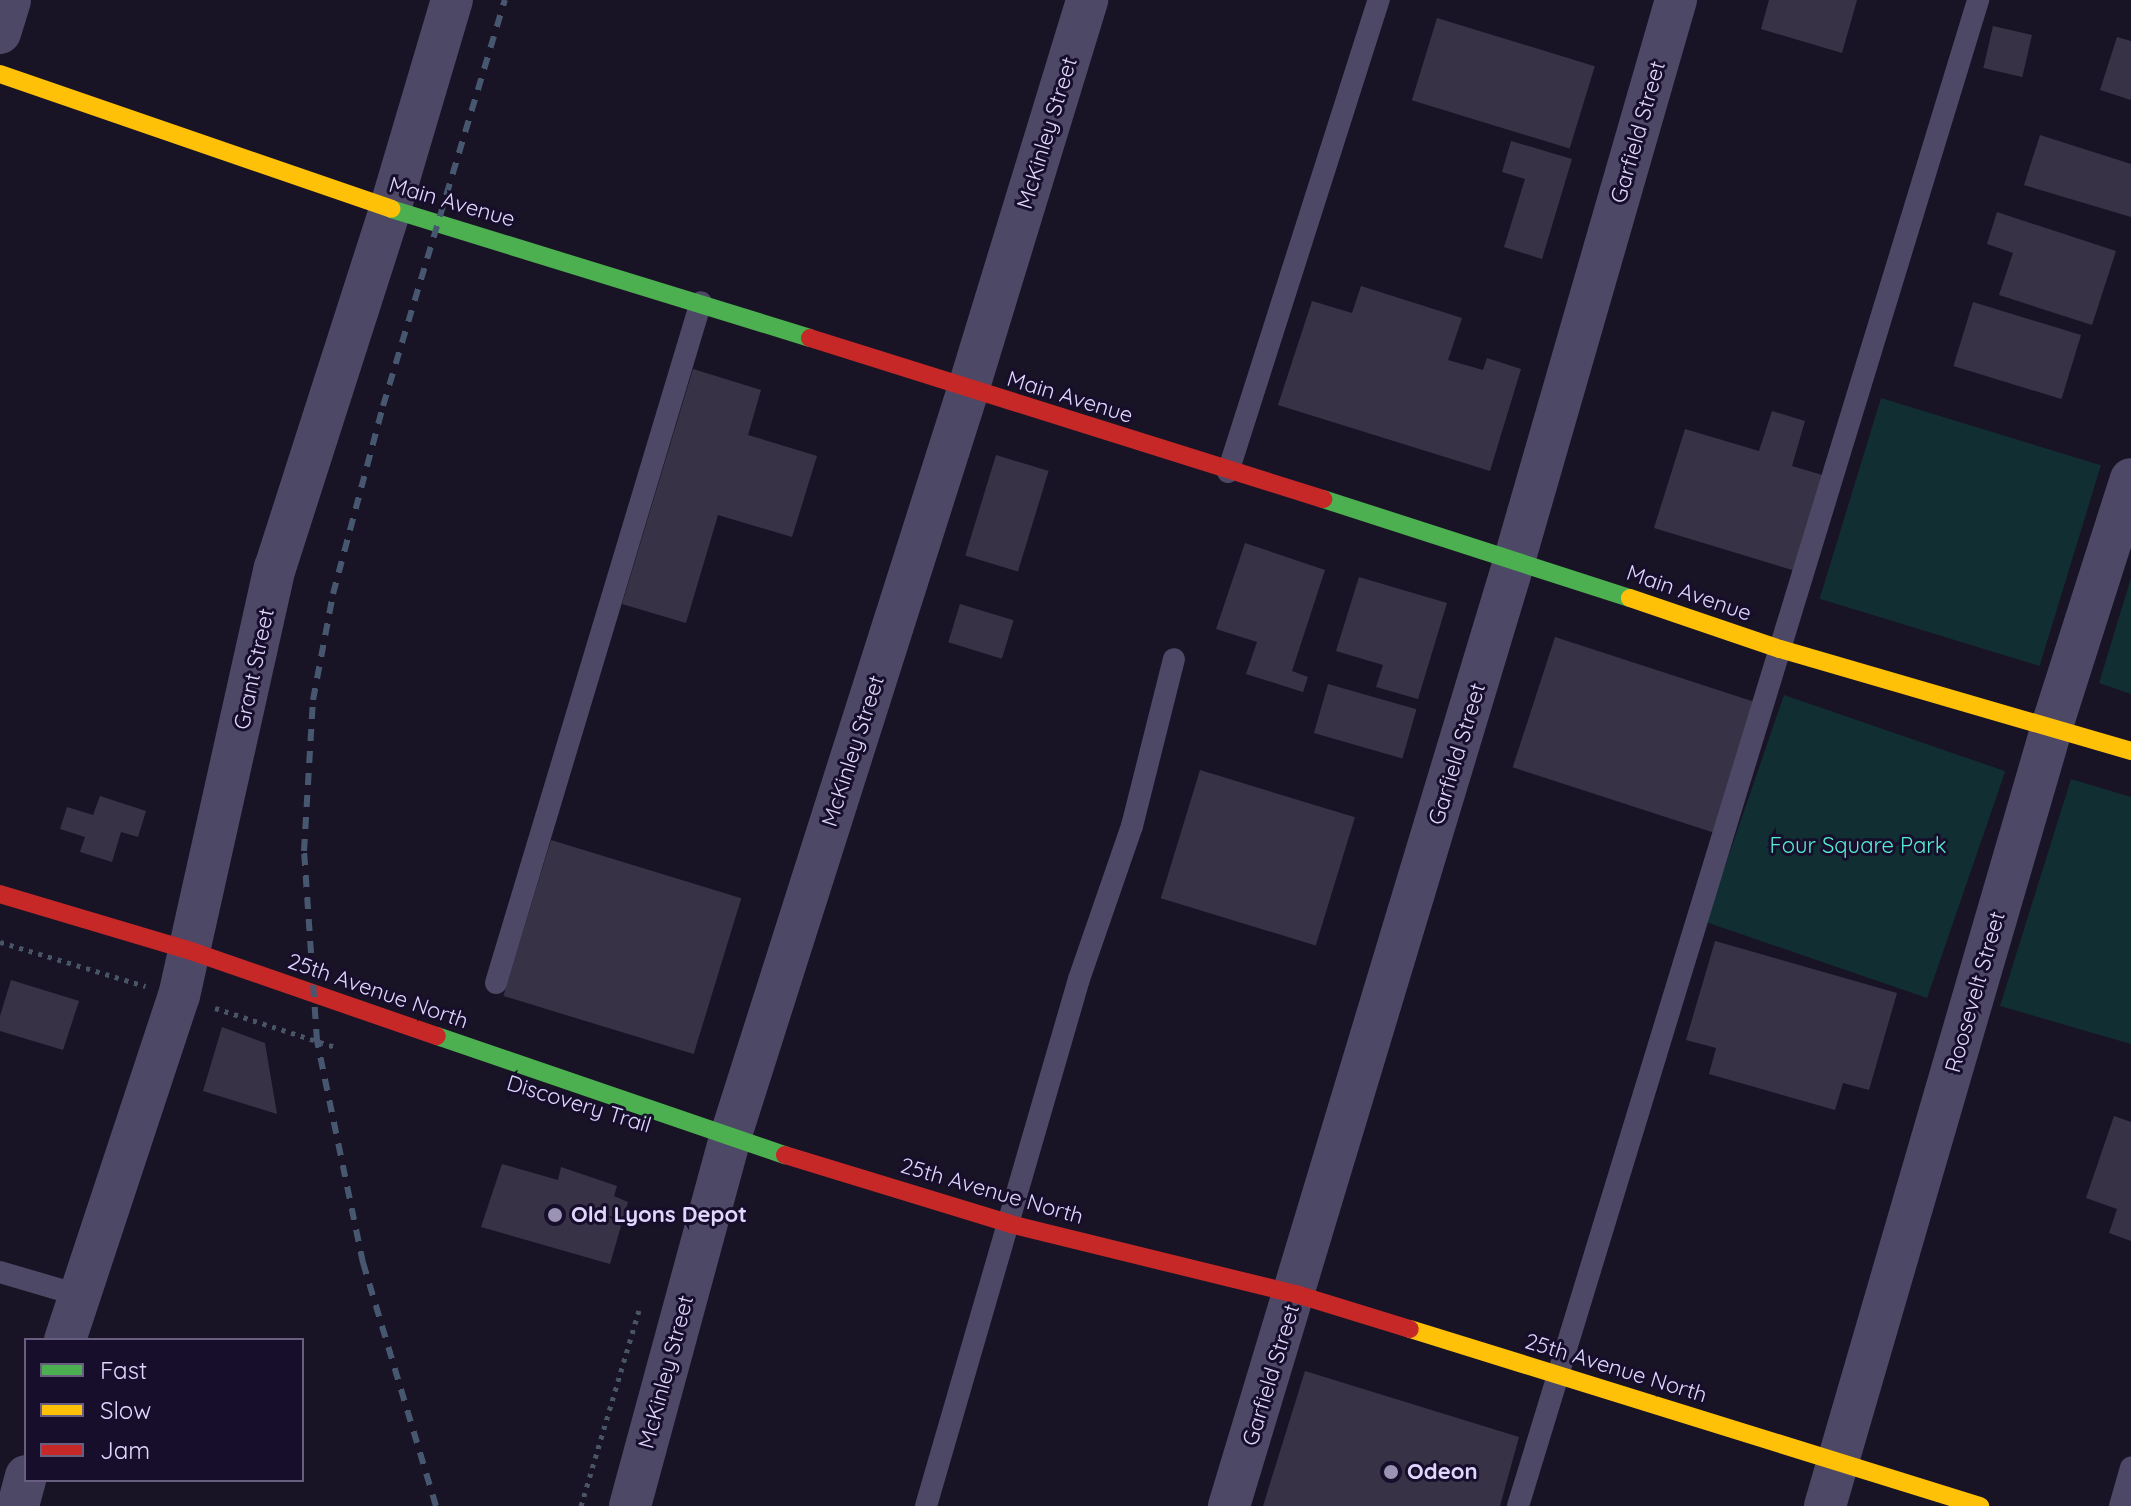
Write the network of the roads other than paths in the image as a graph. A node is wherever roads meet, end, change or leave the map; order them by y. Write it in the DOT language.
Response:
graph roads {
  1 [pos="10,0"];
  2 [pos="452,0"];
  3 [pos="1087,0"];
  4 [pos="1379,0"];
  5 [pos="1676,0"];
  6 [pos="1978,0"];
  7 [pos="0,33"];
  8 [pos="0,74"];
  9 [pos="390,209"];
  10 [pos="701,302"];
  11 [pos="968,390"];
  12 [pos="1228,472"];
  13 [pos="2131,479"];
  14 [pos="1515,558"];
  15 [pos="1780,649"];
  16 [pos="1174,659"];
  17 [pos="2052,726"];
  18 [pos="2131,751"];
  19 [pos="0,894"];
  20 [pos="191,951"];
  21 [pos="496,983"];
  22 [pos="730,1138"];
  23 [pos="1010,1224"];
  24 [pos="0,1272"];
  25 [pos="1296,1294"];
  26 [pos="78,1295"];
  27 [pos="66,1338"];
  28 [pos="1560,1375"];
  29 [pos="1838,1462"];
  30 [pos="2131,1468"];
  31 [pos="24,1482"];
  32 [pos="18,1506"];
  33 [pos="630,1506"];
  34 [pos="926,1506"];
  35 [pos="1229,1506"];
  36 [pos="1518,1506"];
  37 [pos="1825,1506"];
  38 [pos="1980,1506"];
  39 [pos="2120,1506"];
  1 -- 7 [label="street"];
  2 -- 9 [label="street, Grant Street"];
  3 -- 11 [label="street, McKinley Street"];
  4 -- 12 [label="lane"];
  5 -- 14 [label="street, Garfield Street"];
  6 -- 15 [label="lane"];
  8 -- 9 [label="street, Main Avenue"];
  9 -- 10 [label="street, Main Avenue"];
  9 -- 20 [label="street, Grant Street"];
  10 -- 11 [label="street, Main Avenue"];
  10 -- 21 [label="lane"];
  11 -- 12 [label="street, Main Avenue"];
  11 -- 22 [label="street, McKinley Street"];
  12 -- 14 [label="street, Main Avenue"];
  13 -- 17 [label="street, Roosevelt Street"];
  14 -- 15 [label="street, Main Avenue"];
  14 -- 25 [label="street, Garfield Street"];
  15 -- 17 [label="street, Main Avenue"];
  15 -- 28 [label="lane"];
  16 -- 23 [label="lane"];
  17 -- 18 [label="street, Main Avenue"];
  17 -- 29 [label="street, Roosevelt Street"];
  19 -- 20 [label="street, 25th Avenue North"];
  20 -- 22 [label="street, 25th Avenue North"];
  20 -- 26 [label="street, Grant Street"];
  22 -- 23 [label="street, 25th Avenue North"];
  22 -- 33 [label="street, McKinley Street"];
  23 -- 25 [label="street, 25th Avenue North"];
  23 -- 34 [label="lane"];
  24 -- 26 [label="lane"];
  25 -- 28 [label="street, 25th Avenue North"];
  25 -- 35 [label="street, Garfield Street"];
  26 -- 27 [label="street, Grant Street"];
  28 -- 29 [label="street, 25th Avenue North"];
  28 -- 36 [label="lane"];
  29 -- 37 [label="street, Roosevelt Street"];
  29 -- 38 [label="street, 25th Avenue North"];
  30 -- 39 [label="lane"];
  31 -- 32 [label="street"];
}
